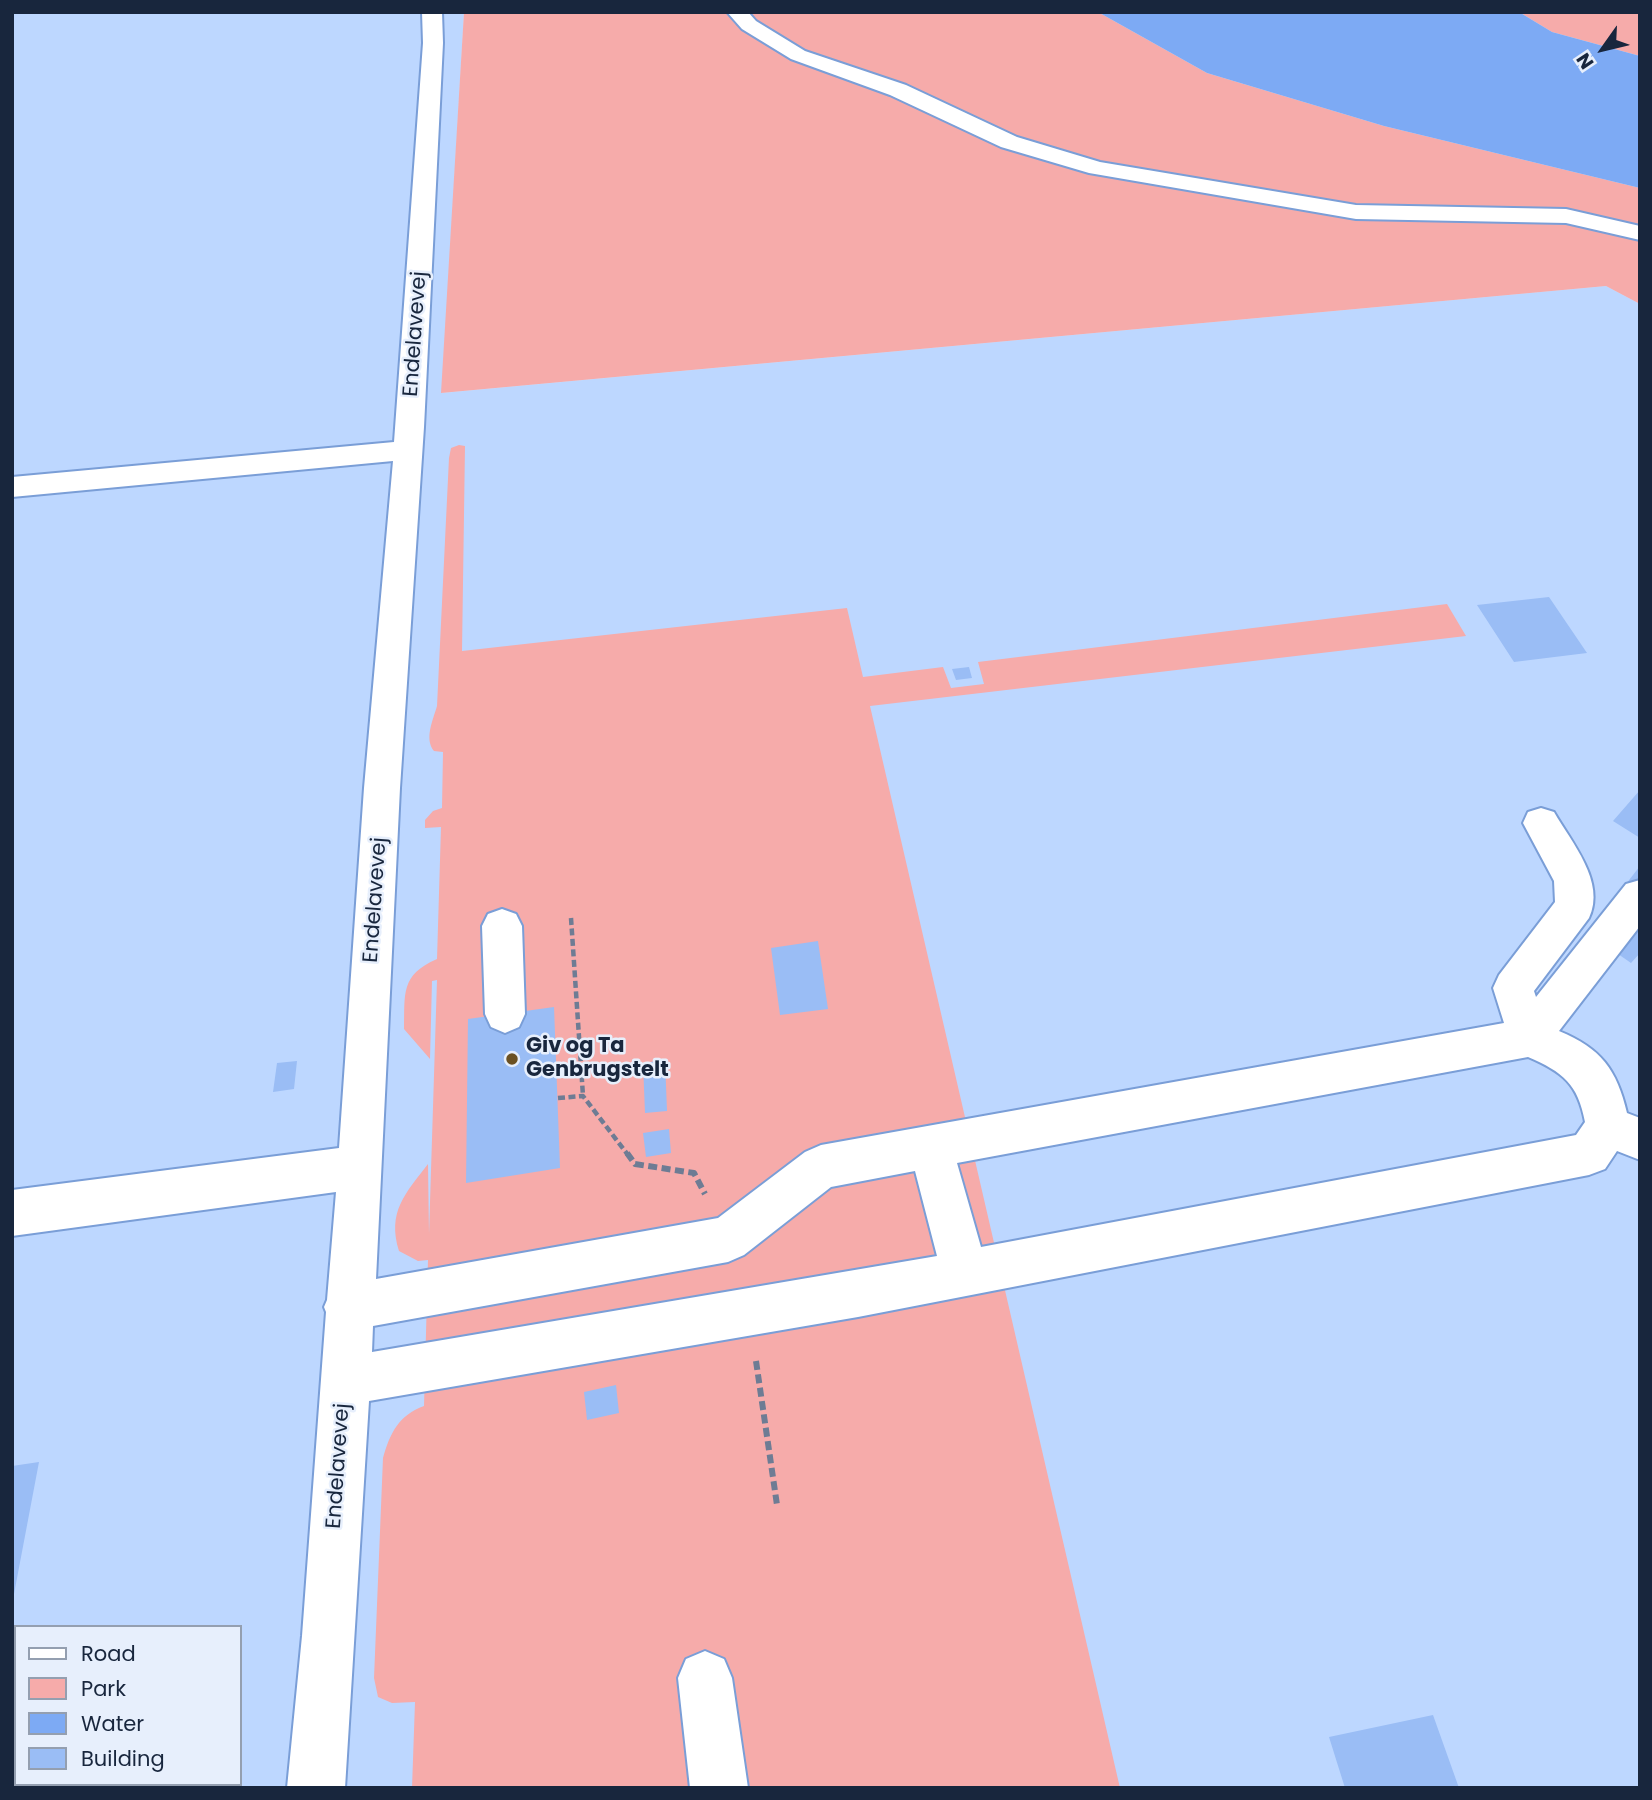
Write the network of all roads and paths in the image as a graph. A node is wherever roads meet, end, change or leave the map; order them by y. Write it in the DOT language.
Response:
graph roads {
  1 [pos="432,12"];
  2 [pos="737,12"];
  3 [pos="1640,233"];
  4 [pos="407,450"];
  5 [pos="12,487"];
  6 [pos="1541,824"];
  7 [pos="1640,895"];
  8 [pos="571,918"];
  9 [pos="502,926"];
  10 [pos="505,1014"];
  11 [pos="1529,1038"];
  12 [pos="583,1096"];
  13 [pos="1624,1133"];
  14 [pos="931,1148"];
  15 [pos="358,1167"];
  16 [pos="12,1213"];
  17 [pos="965,1273"];
  18 [pos="348,1307"];
  19 [pos="345,1381"];
  20 [pos="705,1678"];
  21 [pos="316,1788"];
  22 [pos="719,1788"];
  1 -- 4 [label="street, Endelavevej"];
  2 -- 3 [label="street"];
  4 -- 5 [label="street"];
  4 -- 15 [label="street, Endelavevej"];
  6 -- 11 [label="street"];
  7 -- 11 [label="street"];
  8 -- 12 [label="path"];
  9 -- 10 [label="street"];
  11 -- 13 [label="street"];
  11 -- 14 [label="street"];
  13 -- 17 [label="street"];
  14 -- 17 [label="street"];
  14 -- 18 [label="street"];
  15 -- 16 [label="street"];
  15 -- 18 [label="street, Endelavevej"];
  17 -- 19 [label="street"];
  18 -- 19 [label="street, Endelavevej"];
  19 -- 21 [label="street, Endelavevej"];
  20 -- 22 [label="street"];
}
